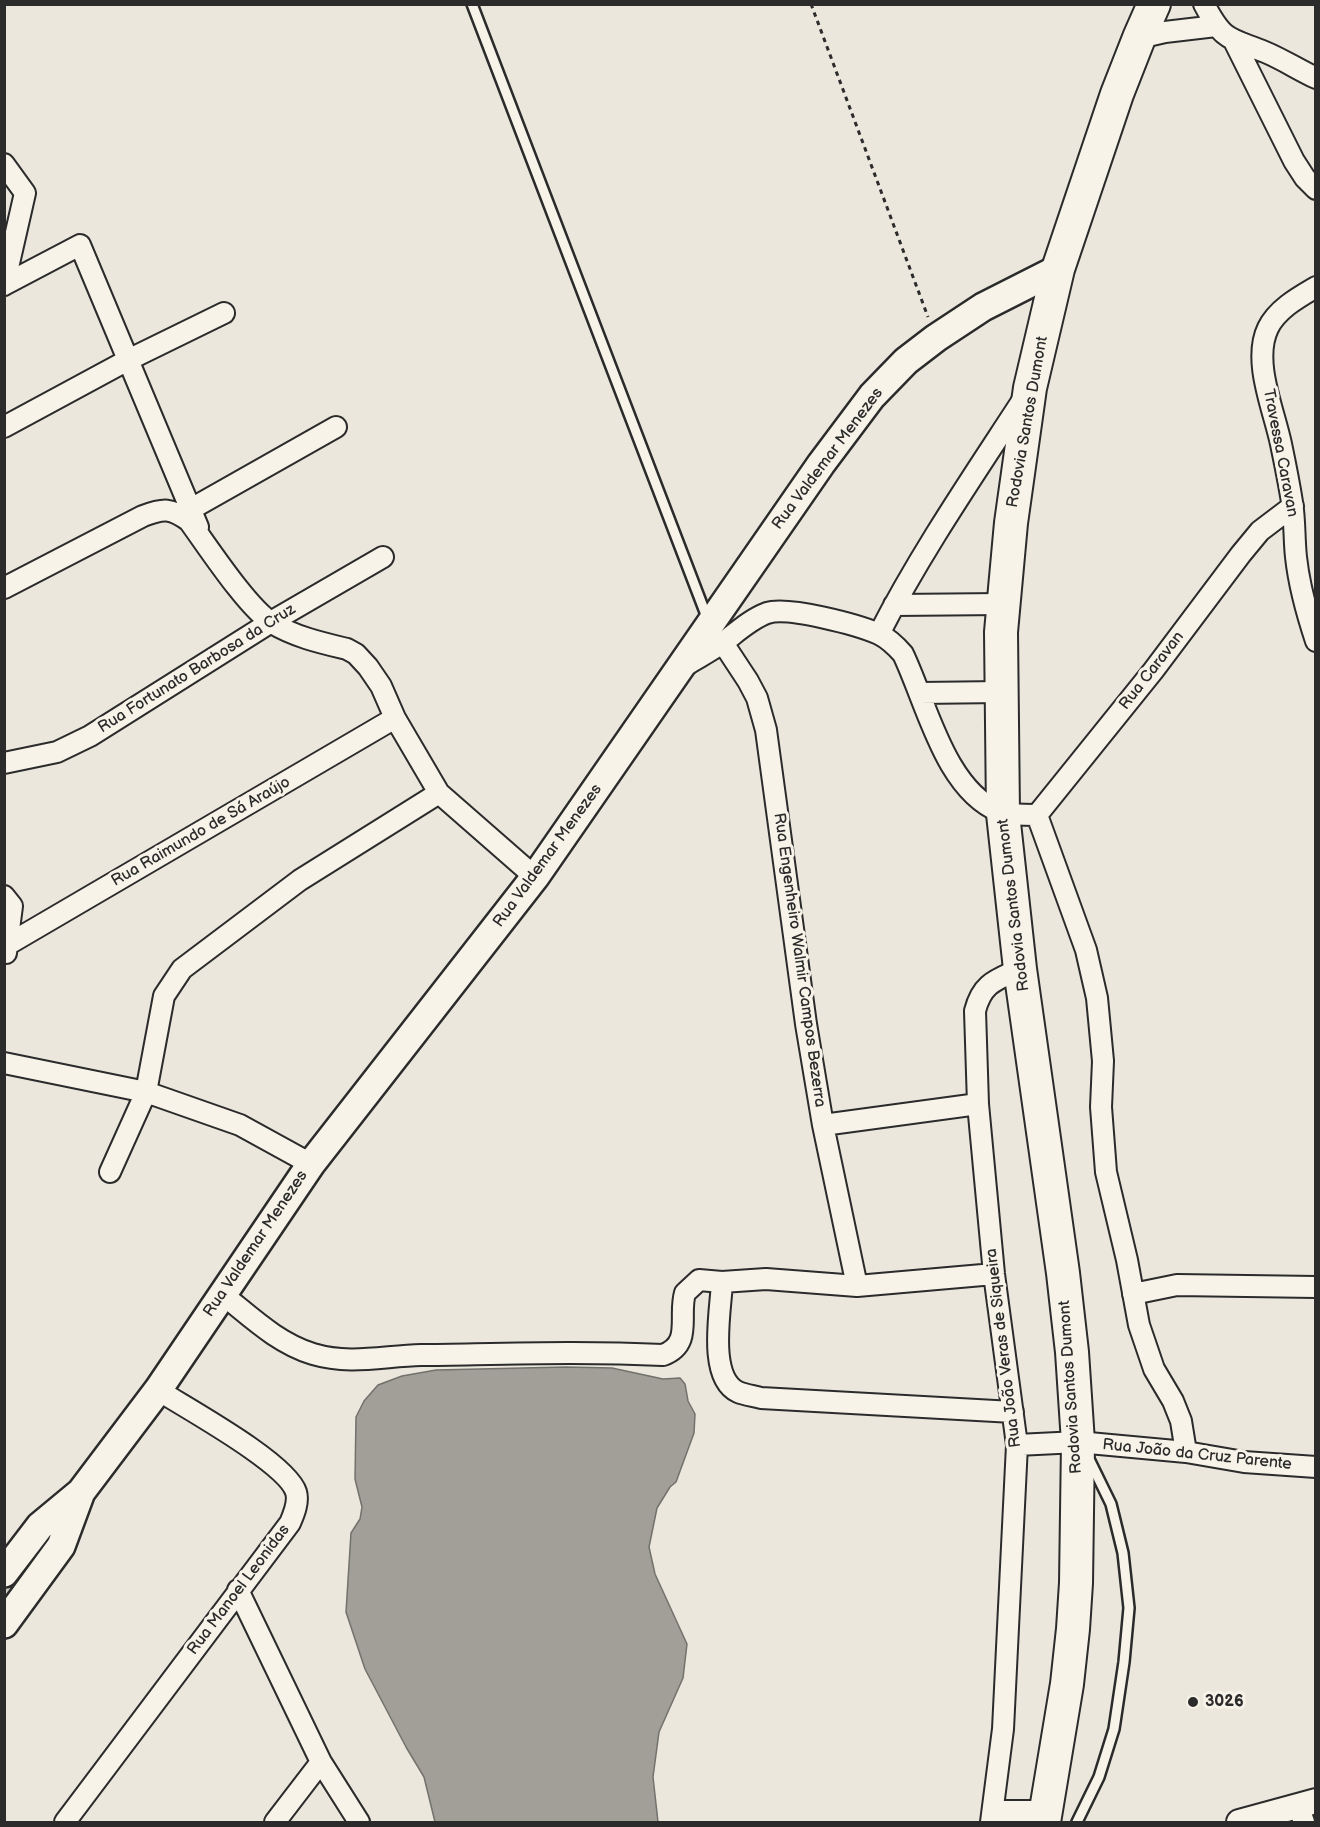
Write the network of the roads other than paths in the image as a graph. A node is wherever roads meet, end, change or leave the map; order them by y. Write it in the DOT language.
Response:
graph roads {
  1 [pos="471,4"];
  2 [pos="1154,4"];
  3 [pos="1204,4"];
  4 [pos="1215,26"];
  5 [pos="1139,38"];
  6 [pos="1234,41"];
  7 [pos="1316,78"];
  8 [pos="4,164"];
  9 [pos="1316,189"];
  10 [pos="1058,269"];
  11 [pos="4,285"];
  12 [pos="1316,287"];
  13 [pos="224,312"];
  14 [pos="128,360"];
  15 [pos="1030,388"];
  16 [pos="4,427"];
  17 [pos="336,427"];
  18 [pos="1293,506"];
  19 [pos="191,509"];
  20 [pos="204,542"];
  21 [pos="383,557"];
  22 [pos="4,588"];
  23 [pos="1003,604"];
  24 [pos="894,605"];
  25 [pos="271,622"];
  26 [pos="716,634"];
  27 [pos="879,634"];
  28 [pos="1316,641"];
  29 [pos="1001,692"];
  30 [pos="921,693"];
  31 [pos="394,718"];
  32 [pos="4,763"];
  33 [pos="439,793"];
  34 [pos="1003,814"];
  35 [pos="1037,815"];
  36 [pos="535,877"];
  37 [pos="8,901"];
  38 [pos="6,952"];
  39 [pos="1020,969"];
  40 [pos="4,1063"];
  41 [pos="146,1092"];
  42 [pos="978,1104"];
  43 [pos="823,1125"];
  44 [pos="311,1164"];
  45 [pos="110,1172"];
  46 [pos="994,1274"];
  47 [pos="722,1282"];
  48 [pos="857,1286"];
  49 [pos="1316,1287"];
  50 [pos="222,1294"];
  51 [pos="1133,1294"];
  52 [pos="158,1390"];
  53 [pos="1012,1412"];
  54 [pos="1078,1442"];
  55 [pos="1017,1445"];
  56 [pos="1186,1452"];
  57 [pos="1316,1467"];
  58 [pos="81,1492"];
  59 [pos="4,1573"];
  60 [pos="238,1590"];
  61 [pos="4,1624"];
  62 [pos="321,1762"];
  63 [pos="1308,1810"];
  64 [pos="992,1817"];
  65 [pos="1045,1817"];
  66 [pos="65,1822"];
  67 [pos="275,1822"];
  68 [pos="359,1822"];
  69 [pos="1077,1822"];
  70 [pos="1239,1822"];
  1 -- 26 [label="lane"];
  2 -- 5 [label="highway, Rodovia Santos Dumont"];
  3 -- 4 [label="street"];
  4 -- 5 [label="street"];
  4 -- 6 [label="street"];
  5 -- 10 [label="highway, Rodovia Santos Dumont"];
  6 -- 7 [label="street"];
  6 -- 9 [label="street"];
  8 -- 11 [label="street"];
  10 -- 15 [label="highway, Rodovia Santos Dumont"];
  10 -- 26 [label="main road, Rua Valdemar Menezes"];
  11 -- 14 [label="street"];
  12 -- 18 [label="street, Travessa Caravan"];
  13 -- 14 [label="street"];
  14 -- 16 [label="street"];
  14 -- 19 [label="street"];
  15 -- 23 [label="highway, Rodovia Santos Dumont"];
  15 -- 24 [label="street"];
  17 -- 19 [label="street"];
  18 -- 28 [label="street, Travessa Caravan"];
  18 -- 35 [label="street, Rua Caravan"];
  19 -- 20 [label="street"];
  20 -- 22 [label="street"];
  20 -- 25 [label="street"];
  21 -- 25 [label="street, Rua Fortunato Barbosa da Cruz"];
  23 -- 24 [label="street"];
  23 -- 29 [label="highway, Rodovia Santos Dumont"];
  24 -- 27 [label="street"];
  25 -- 31 [label="street"];
  25 -- 32 [label="street, Rua Fortunato Barbosa da Cruz"];
  26 -- 27 [label="street"];
  26 -- 36 [label="main road, Rua Valdemar Menezes"];
  26 -- 43 [label="street, Rua Engenheiro Walmir Campos Bezerra"];
  27 -- 30 [label="street"];
  29 -- 30 [label="street"];
  29 -- 34 [label="highway, Rodovia Santos Dumont"];
  30 -- 34 [label="street"];
  31 -- 33 [label="street"];
  31 -- 38 [label="street, Rua Raimundo de Sá Araújo"];
  33 -- 36 [label="street"];
  33 -- 41 [label="street"];
  34 -- 35 [label="street"];
  34 -- 39 [label="highway, Rodovia Santos Dumont"];
  35 -- 51 [label="street"];
  36 -- 44 [label="main road, Rua Valdemar Menezes"];
  37 -- 38 [label="street"];
  39 -- 42 [label="street, Rua João Veras de Siqueira"];
  39 -- 54 [label="highway, Rodovia Santos Dumont"];
  40 -- 41 [label="street"];
  41 -- 44 [label="street"];
  41 -- 45 [label="street"];
  42 -- 43 [label="street"];
  42 -- 46 [label="street, Rua João Veras de Siqueira"];
  43 -- 48 [label="street, Rua Engenheiro Walmir Campos Bezerra"];
  44 -- 50 [label="main road, Rua Valdemar Menezes"];
  46 -- 48 [label="street"];
  46 -- 53 [label="street, Rua João Veras de Siqueira"];
  47 -- 48 [label="street"];
  47 -- 50 [label="street"];
  47 -- 53 [label="street"];
  49 -- 51 [label="street"];
  50 -- 52 [label="main road, Rua Valdemar Menezes"];
  51 -- 56 [label="street"];
  52 -- 58 [label="main road, Rua Valdemar Menezes"];
  52 -- 60 [label="street, Rua Manoel Leonidas"];
  53 -- 55 [label="street, Rua João Veras de Siqueira"];
  54 -- 55 [label="street, Rua João da Cruz Parente"];
  54 -- 56 [label="street, Rua João da Cruz Parente"];
  54 -- 65 [label="highway, Rodovia Santos Dumont"];
  54 -- 69 [label="lane"];
  55 -- 64 [label="street, Rua João Veras de Siqueira"];
  56 -- 57 [label="street, Rua João da Cruz Parente"];
  58 -- 59 [label="main road"];
  58 -- 61 [label="main road"];
  60 -- 62 [label="street"];
  60 -- 66 [label="street, Rua Manoel Leonidas"];
  62 -- 67 [label="street"];
  62 -- 68 [label="street"];
  63 -- 70 [label="street"];
  64 -- 65 [label="street"];
}
